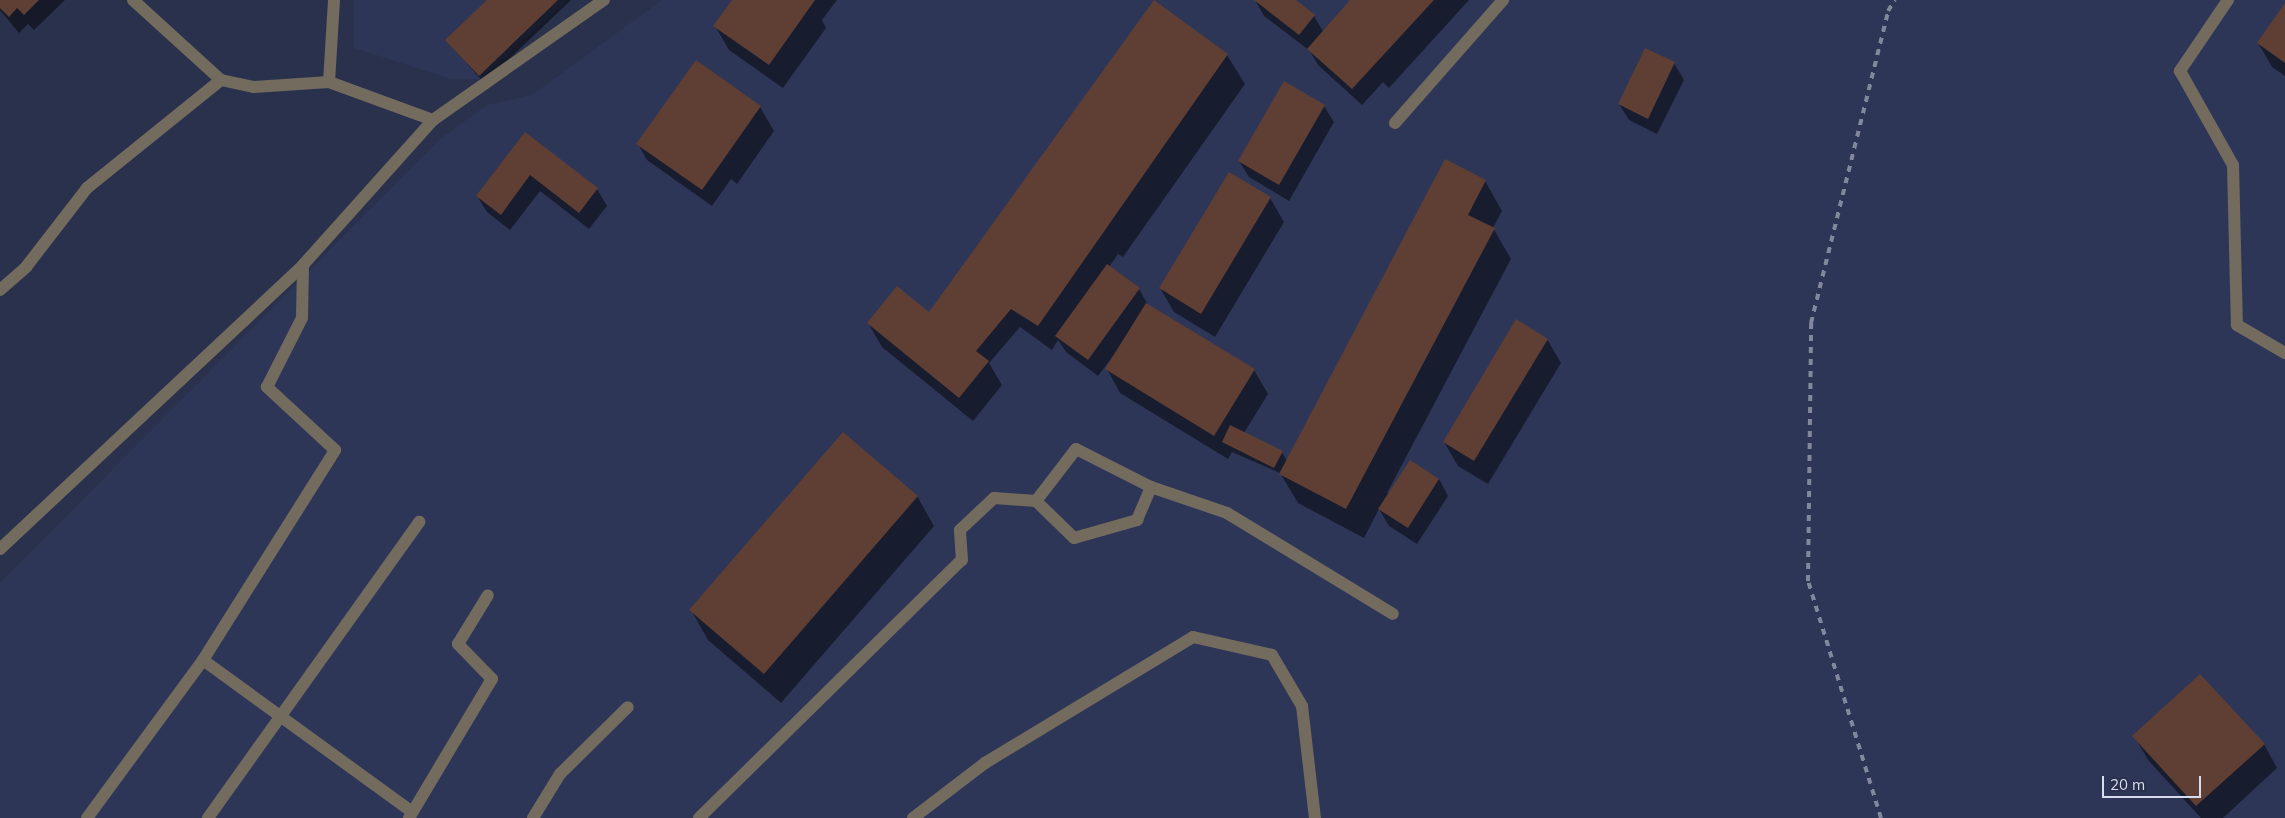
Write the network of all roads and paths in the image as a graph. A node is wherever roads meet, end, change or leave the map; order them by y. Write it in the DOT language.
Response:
graph roads {
  1 [pos="132,0"];
  2 [pos="152,0"];
  3 [pos="334,0"];
  4 [pos="604,0"];
  5 [pos="1503,0"];
  6 [pos="2228,0"];
  7 [pos="142,9"];
  8 [pos="221,80"];
  9 [pos="329,82"];
  10 [pos="433,120"];
  11 [pos="1395,123"];
  12 [pos="303,265"];
  13 [pos="0,290"];
  14 [pos="2285,353"];
  15 [pos="1151,487"];
  16 [pos="1036,501"];
  17 [pos="419,522"];
  18 [pos="0,549"];
  19 [pos="488,595"];
  20 [pos="1393,614"];
  21 [pos="203,660"];
  22 [pos="628,707"];
  23 [pos="282,717"];
  24 [pos="411,815"];
  25 [pos="87,818"];
  26 [pos="208,818"];
  27 [pos="532,818"];
  28 [pos="700,818"];
  29 [pos="913,818"];
  30 [pos="1315,818"];
  1 -- 7 [label="street"];
  2 -- 7 [label="street"];
  3 -- 9 [label="street"];
  4 -- 10 [label="street"];
  5 -- 11 [label="street"];
  6 -- 14 [label="street"];
  7 -- 8 [label="street"];
  8 -- 9 [label="street"];
  8 -- 13 [label="street"];
  9 -- 10 [label="street"];
  10 -- 12 [label="street"];
  12 -- 18 [label="street"];
  12 -- 21 [label="street"];
  15 -- 16 [label="street"];
  15 -- 16 [label="street"];
  15 -- 20 [label="street"];
  16 -- 28 [label="street"];
  17 -- 23 [label="street"];
  19 -- 24 [label="street"];
  21 -- 23 [label="street"];
  21 -- 25 [label="street"];
  22 -- 27 [label="street"];
  23 -- 24 [label="street"];
  23 -- 26 [label="street"];
  29 -- 30 [label="street"];
}
